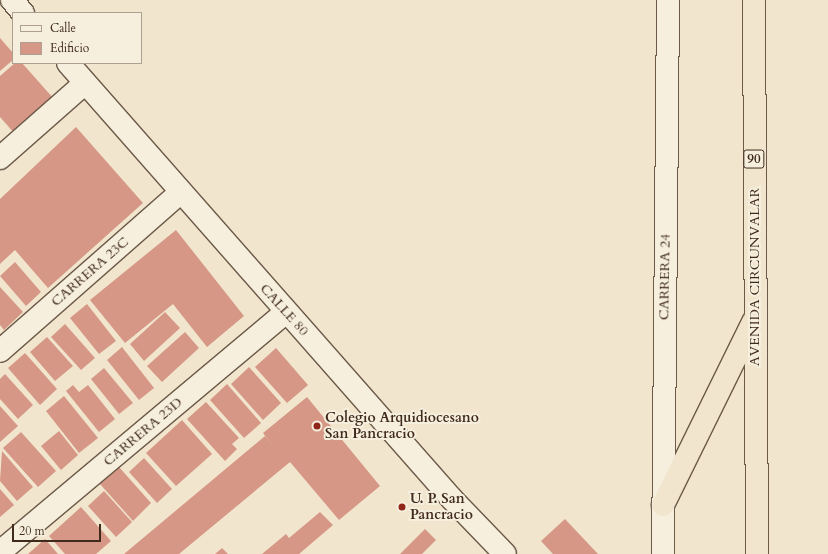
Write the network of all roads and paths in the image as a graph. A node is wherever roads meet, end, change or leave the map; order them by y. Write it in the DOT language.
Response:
graph roads {
  1 [pos="12,0"];
  2 [pos="668,0"];
  3 [pos="754,0"];
  4 [pos="22,12"];
  5 [pos="69,64"];
  6 [pos="85,83"];
  7 [pos="0,158"];
  8 [pos="180,193"];
  9 [pos="286,312"];
  10 [pos="755,318"];
  11 [pos="0,351"];
  12 [pos="663,506"];
  13 [pos="0,552"];
  14 [pos="505,554"];
  15 [pos="663,554"];
  16 [pos="757,554"];
  1 -- 4 [label="street"];
  2 -- 12 [label="street, CARRERA 24"];
  3 -- 10 [label="highway, AVENIDA CIRCUNVALAR / 90"];
  5 -- 6 [label="street, CALLE 80"];
  6 -- 7 [label="street"];
  6 -- 8 [label="street, CALLE 80"];
  8 -- 9 [label="street, CALLE 80"];
  8 -- 11 [label="street, CARRERA 23C"];
  9 -- 13 [label="street, CARRERA 23D"];
  9 -- 14 [label="street, CALLE 80"];
  10 -- 12 [label="highway"];
  10 -- 16 [label="highway, AVENIDA CIRCUNVALAR / 90"];
  12 -- 15 [label="street, CARRERA 24"];
}
